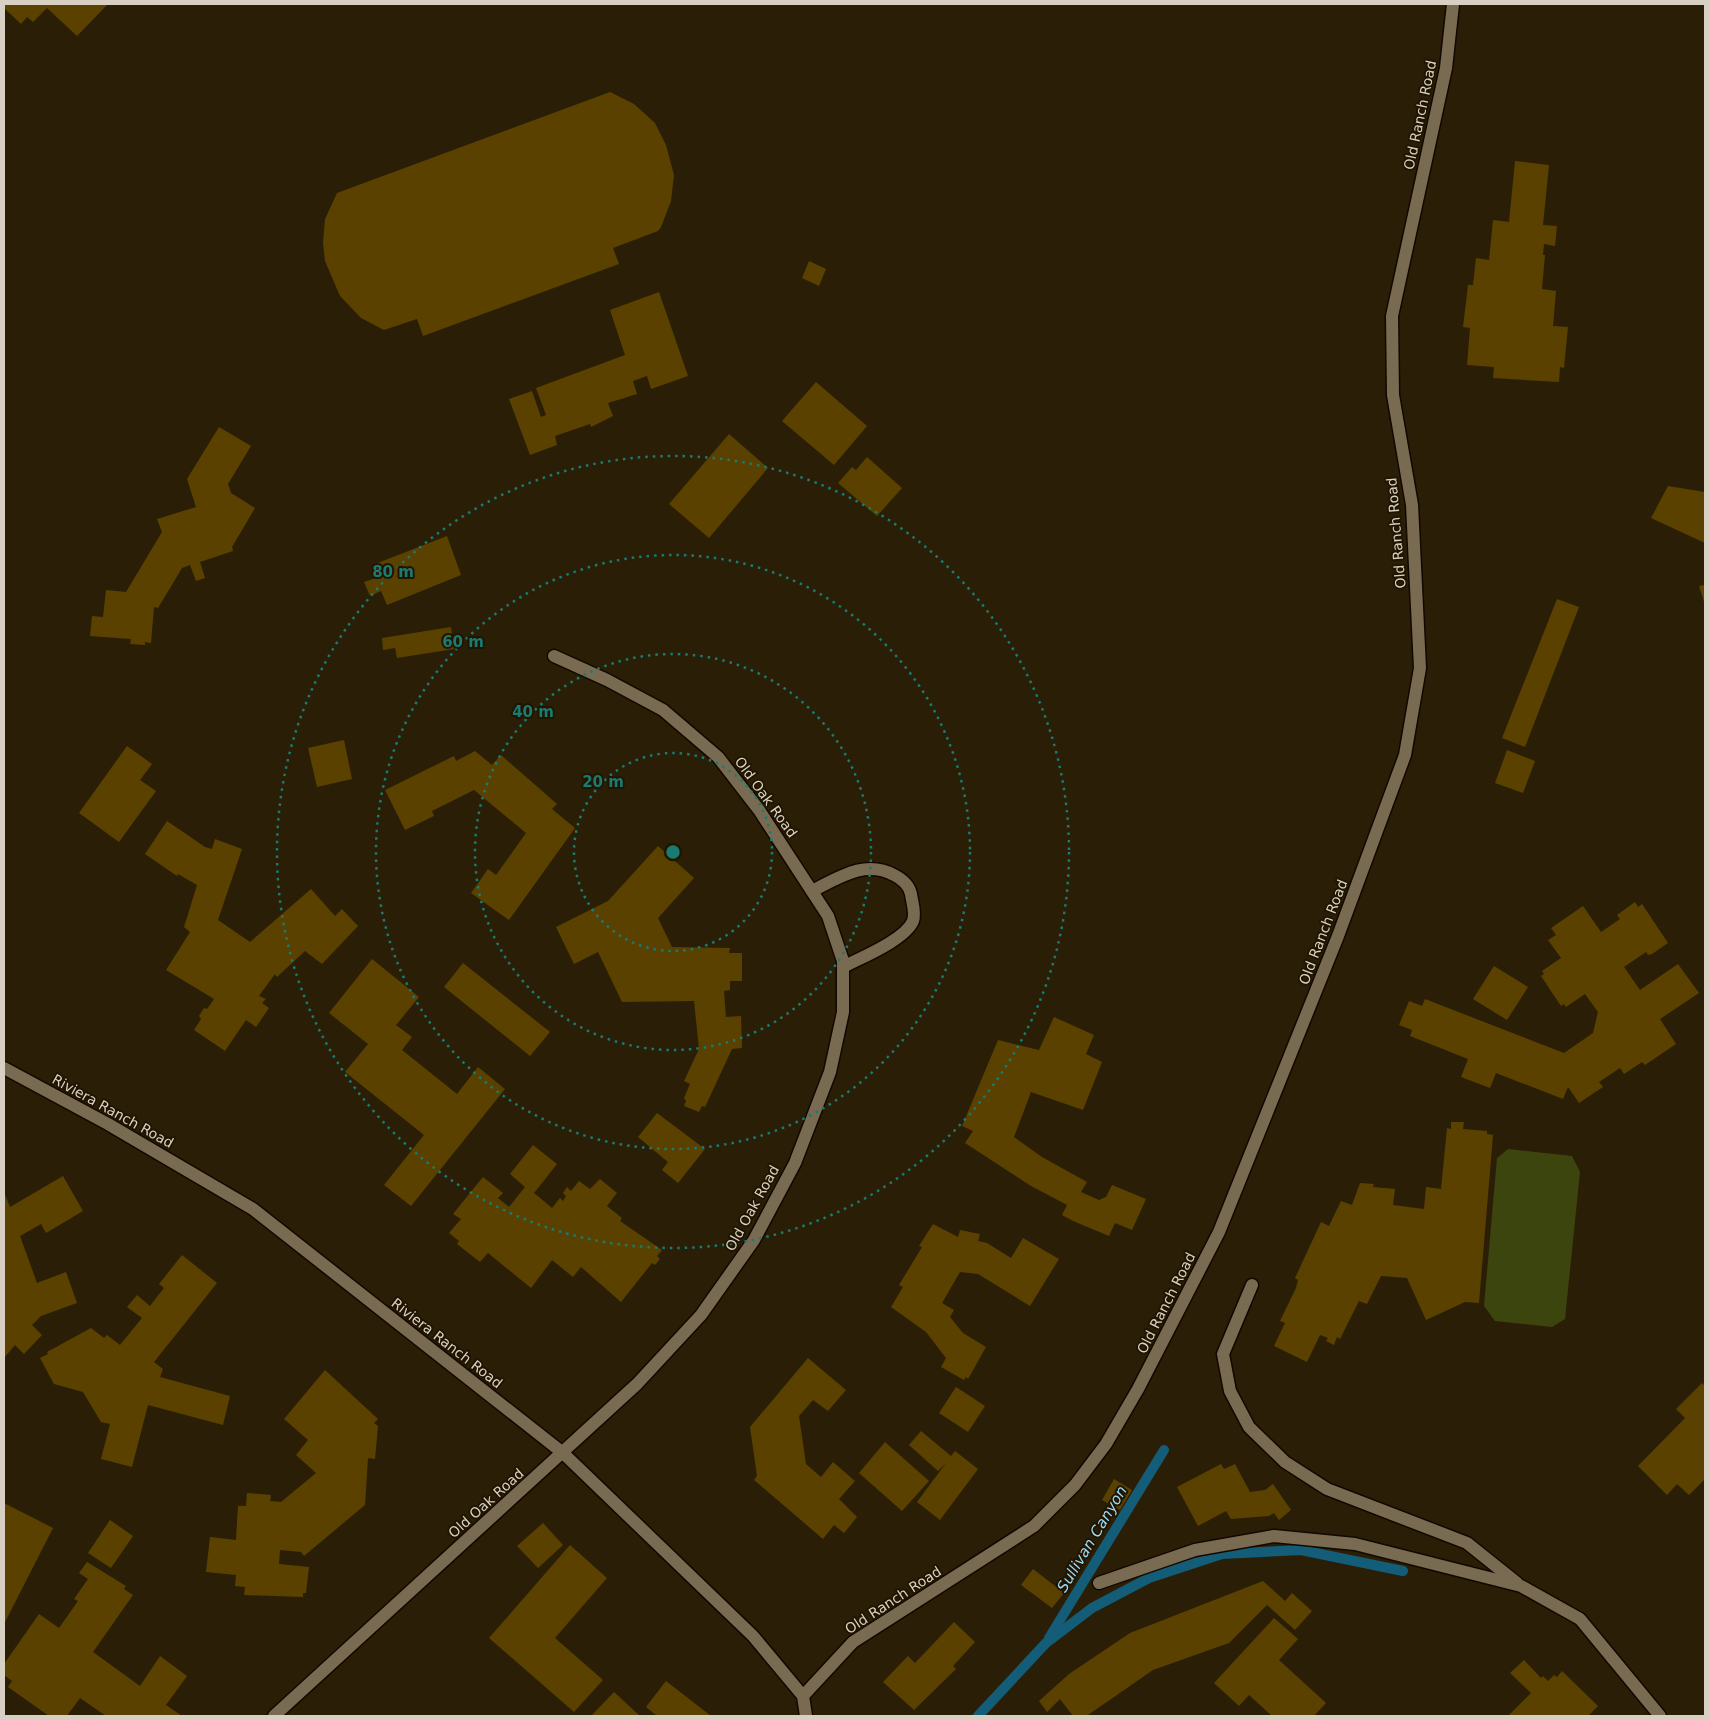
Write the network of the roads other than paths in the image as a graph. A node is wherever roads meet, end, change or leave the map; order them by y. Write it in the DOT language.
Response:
graph roads {
  1 [pos="1453,4"];
  2 [pos="554,656"];
  3 [pos="812,891"];
  4 [pos="843,967"];
  5 [pos="4,1068"];
  6 [pos="1252,1285"];
  7 [pos="563,1453"];
  8 [pos="1099,1582"];
  9 [pos="1521,1586"];
  10 [pos="802,1696"];
  11 [pos="274,1716"];
  12 [pos="806,1716"];
  13 [pos="1660,1716"];
  1 -- 10 [label="street, Old Ranch Road"];
  2 -- 3 [label="street, Old Oak Road"];
  3 -- 4 [label="street, Old Oak Road"];
  3 -- 4 [label="street"];
  4 -- 7 [label="street, Old Oak Road"];
  5 -- 7 [label="street, Riviera Ranch Road"];
  6 -- 9 [label="street"];
  7 -- 10 [label="street, Riviera Ranch Road"];
  7 -- 11 [label="street, Old Oak Road"];
  8 -- 9 [label="street"];
  9 -- 13 [label="street"];
  10 -- 12 [label="street, Riviera Ranch Road"];
}
